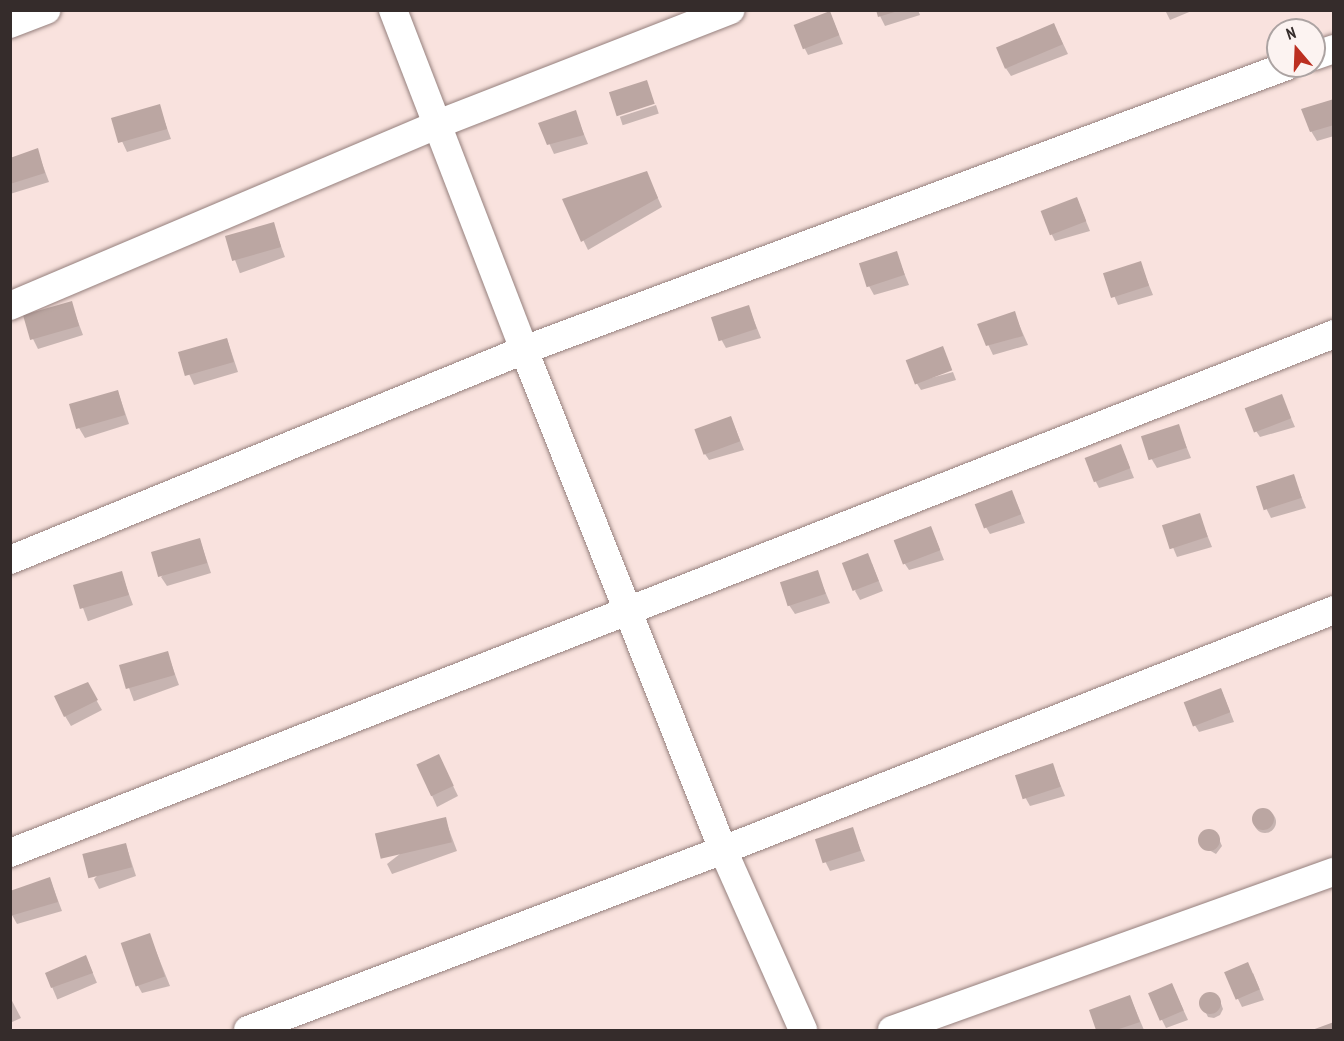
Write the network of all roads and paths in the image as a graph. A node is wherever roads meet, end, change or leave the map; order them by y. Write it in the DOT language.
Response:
graph roads {
  1 [pos="46,10"];
  2 [pos="393,10"];
  3 [pos="731,10"];
  4 [pos="10,24"];
  5 [pos="1266,74"];
  6 [pos="438,124"];
  7 [pos="10,306"];
  8 [pos="1334,334"];
  9 [pos="524,350"];
  10 [pos="10,560"];
  11 [pos="1334,609"];
  12 [pos="630,612"];
  13 [pos="723,850"];
  14 [pos="10,853"];
  15 [pos="1334,872"];
  16 [pos="249,1030"];
  17 [pos="803,1030"];
  18 [pos="892,1030"];
  1 -- 4 [label="street"];
  2 -- 6 [label="street"];
  3 -- 6 [label="street"];
  5 -- 9 [label="street"];
  6 -- 7 [label="street"];
  6 -- 9 [label="street"];
  8 -- 12 [label="street"];
  9 -- 10 [label="street"];
  9 -- 12 [label="street"];
  11 -- 13 [label="street"];
  12 -- 13 [label="street"];
  12 -- 14 [label="street"];
  13 -- 16 [label="street"];
  13 -- 17 [label="street"];
  15 -- 18 [label="street"];
}
